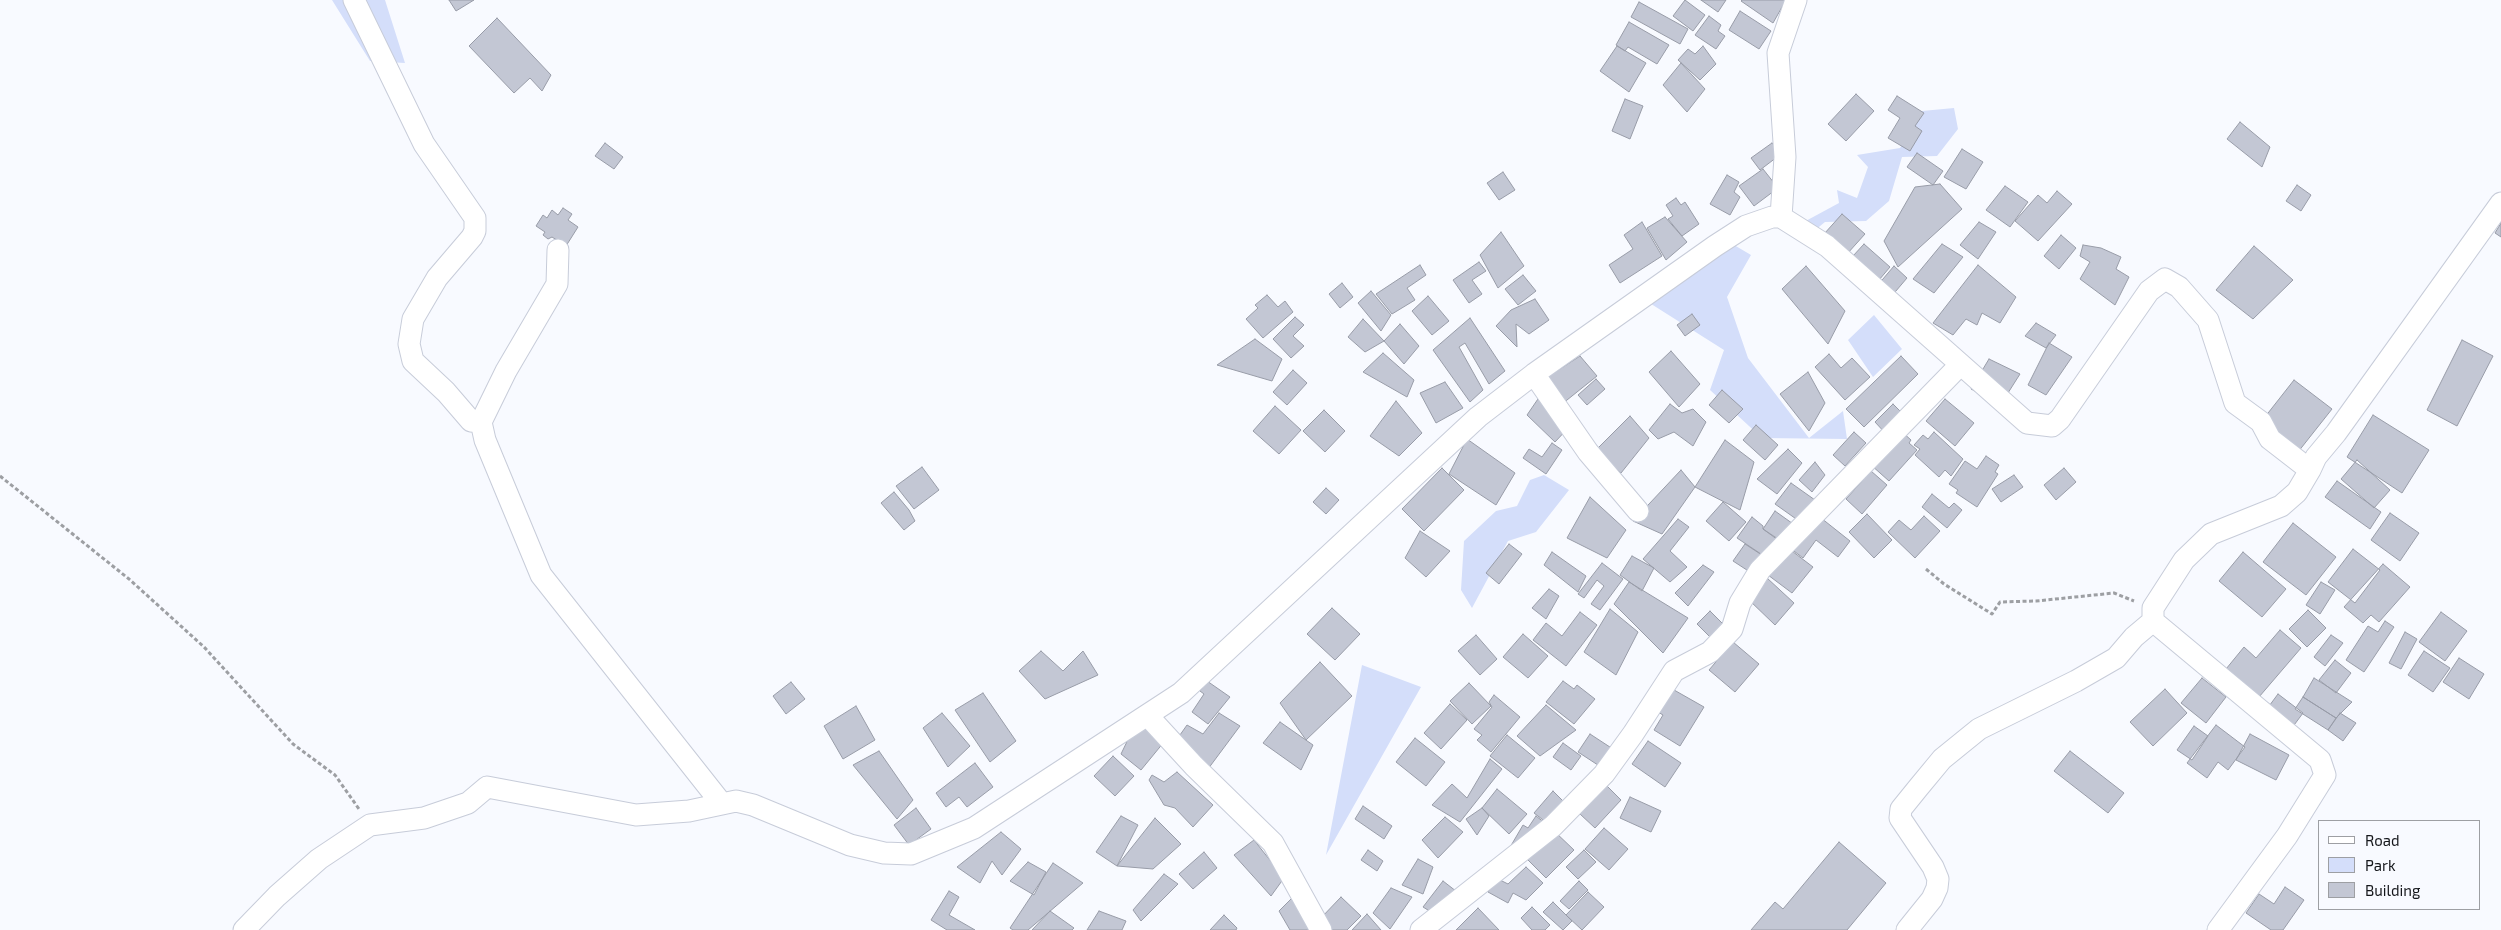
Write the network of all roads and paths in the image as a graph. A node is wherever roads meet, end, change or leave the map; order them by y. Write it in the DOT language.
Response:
graph roads {
  1 [pos="354,0"];
  2 [pos="1796,0"];
  3 [pos="2501,204"];
  4 [pos="1781,217"];
  5 [pos="558,250"];
  6 [pos="1960,365"];
  7 [pos="1534,374"];
  8 [pos="481,422"];
  9 [pos="2310,470"];
  10 [pos="0,476"];
  11 [pos="1638,511"];
  12 [pos="1926,568"];
  13 [pos="2153,615"];
  14 [pos="1148,716"];
  15 [pos="717,805"];
  16 [pos="370,825"];
  17 [pos="244,930"];
  18 [pos="1321,930"];
  19 [pos="1421,930"];
  20 [pos="1908,930"];
  21 [pos="2218,930"];
  1 -- 8 [label="street"];
  2 -- 4 [label="street"];
  3 -- 9 [label="street"];
  4 -- 6 [label="street"];
  4 -- 7 [label="street"];
  5 -- 8 [label="street"];
  6 -- 9 [label="street"];
  6 -- 19 [label="street"];
  7 -- 11 [label="street"];
  7 -- 14 [label="street"];
  8 -- 15 [label="street"];
  9 -- 13 [label="street"];
  10 -- 16 [label="path"];
  12 -- 13 [label="path"];
  13 -- 20 [label="street"];
  13 -- 21 [label="street"];
  14 -- 15 [label="street"];
  14 -- 18 [label="street"];
  15 -- 16 [label="street"];
  16 -- 17 [label="street"];
}
